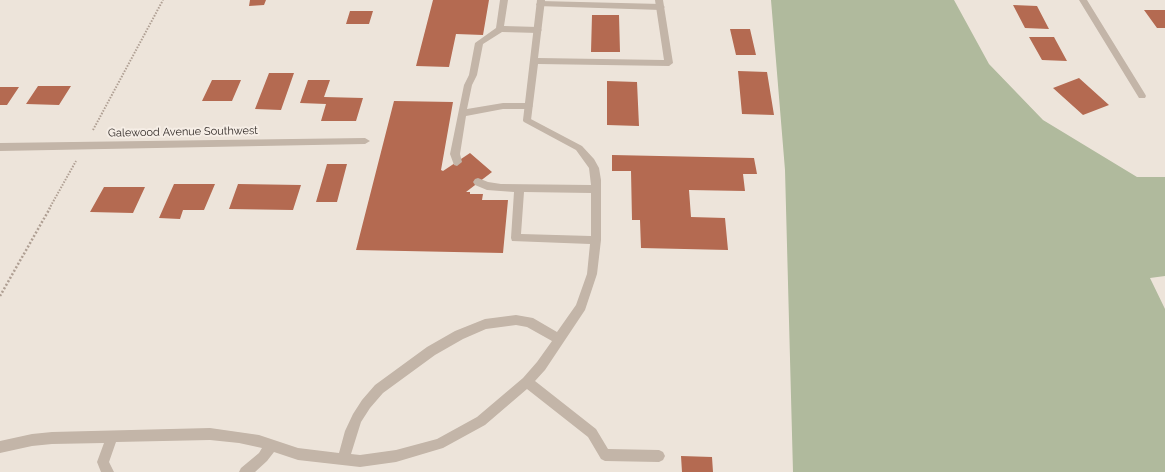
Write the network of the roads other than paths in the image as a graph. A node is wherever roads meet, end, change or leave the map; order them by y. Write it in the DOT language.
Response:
graph roads {
  1 [pos="504,0"];
  2 [pos="1084,0"];
  3 [pos="540,2"];
  4 [pos="660,3"];
  5 [pos="500,29"];
  6 [pos="538,30"];
  7 [pos="535,61"];
  8 [pos="1142,96"];
  9 [pos="529,106"];
  10 [pos="462,113"];
  11 [pos="366,141"];
  12 [pos="0,147"];
  13 [pos="457,162"];
  14 [pos="478,182"];
  15 [pos="519,189"];
  16 [pos="596,189"];
  17 [pos="596,240"];
  18 [pos="559,339"];
  19 [pos="527,382"];
  20 [pos="112,436"];
  21 [pos="271,445"];
  22 [pos="0,447"];
  23 [pos="659,456"];
  24 [pos="343,460"];
  25 [pos="108,472"];
  26 [pos="245,472"];
  1 -- 5 [label="street"];
  2 -- 8 [label="street"];
  3 -- 4 [label="street"];
  3 -- 6 [label="street"];
  4 -- 7 [label="street"];
  5 -- 6 [label="street"];
  5 -- 10 [label="street"];
  6 -- 7 [label="street"];
  7 -- 9 [label="street"];
  9 -- 10 [label="street"];
  9 -- 16 [label="street"];
  10 -- 13 [label="street"];
  11 -- 12 [label="street, Galewood Avenue Southwest"];
  14 -- 15 [label="street"];
  15 -- 16 [label="street"];
  15 -- 17 [label="street"];
  16 -- 17 [label="street"];
  17 -- 18 [label="street"];
  18 -- 19 [label="street"];
  18 -- 24 [label="street"];
  19 -- 23 [label="street"];
  19 -- 24 [label="street"];
  20 -- 21 [label="street"];
  20 -- 22 [label="street"];
  20 -- 25 [label="street"];
  21 -- 24 [label="street"];
  21 -- 26 [label="street"];
}
